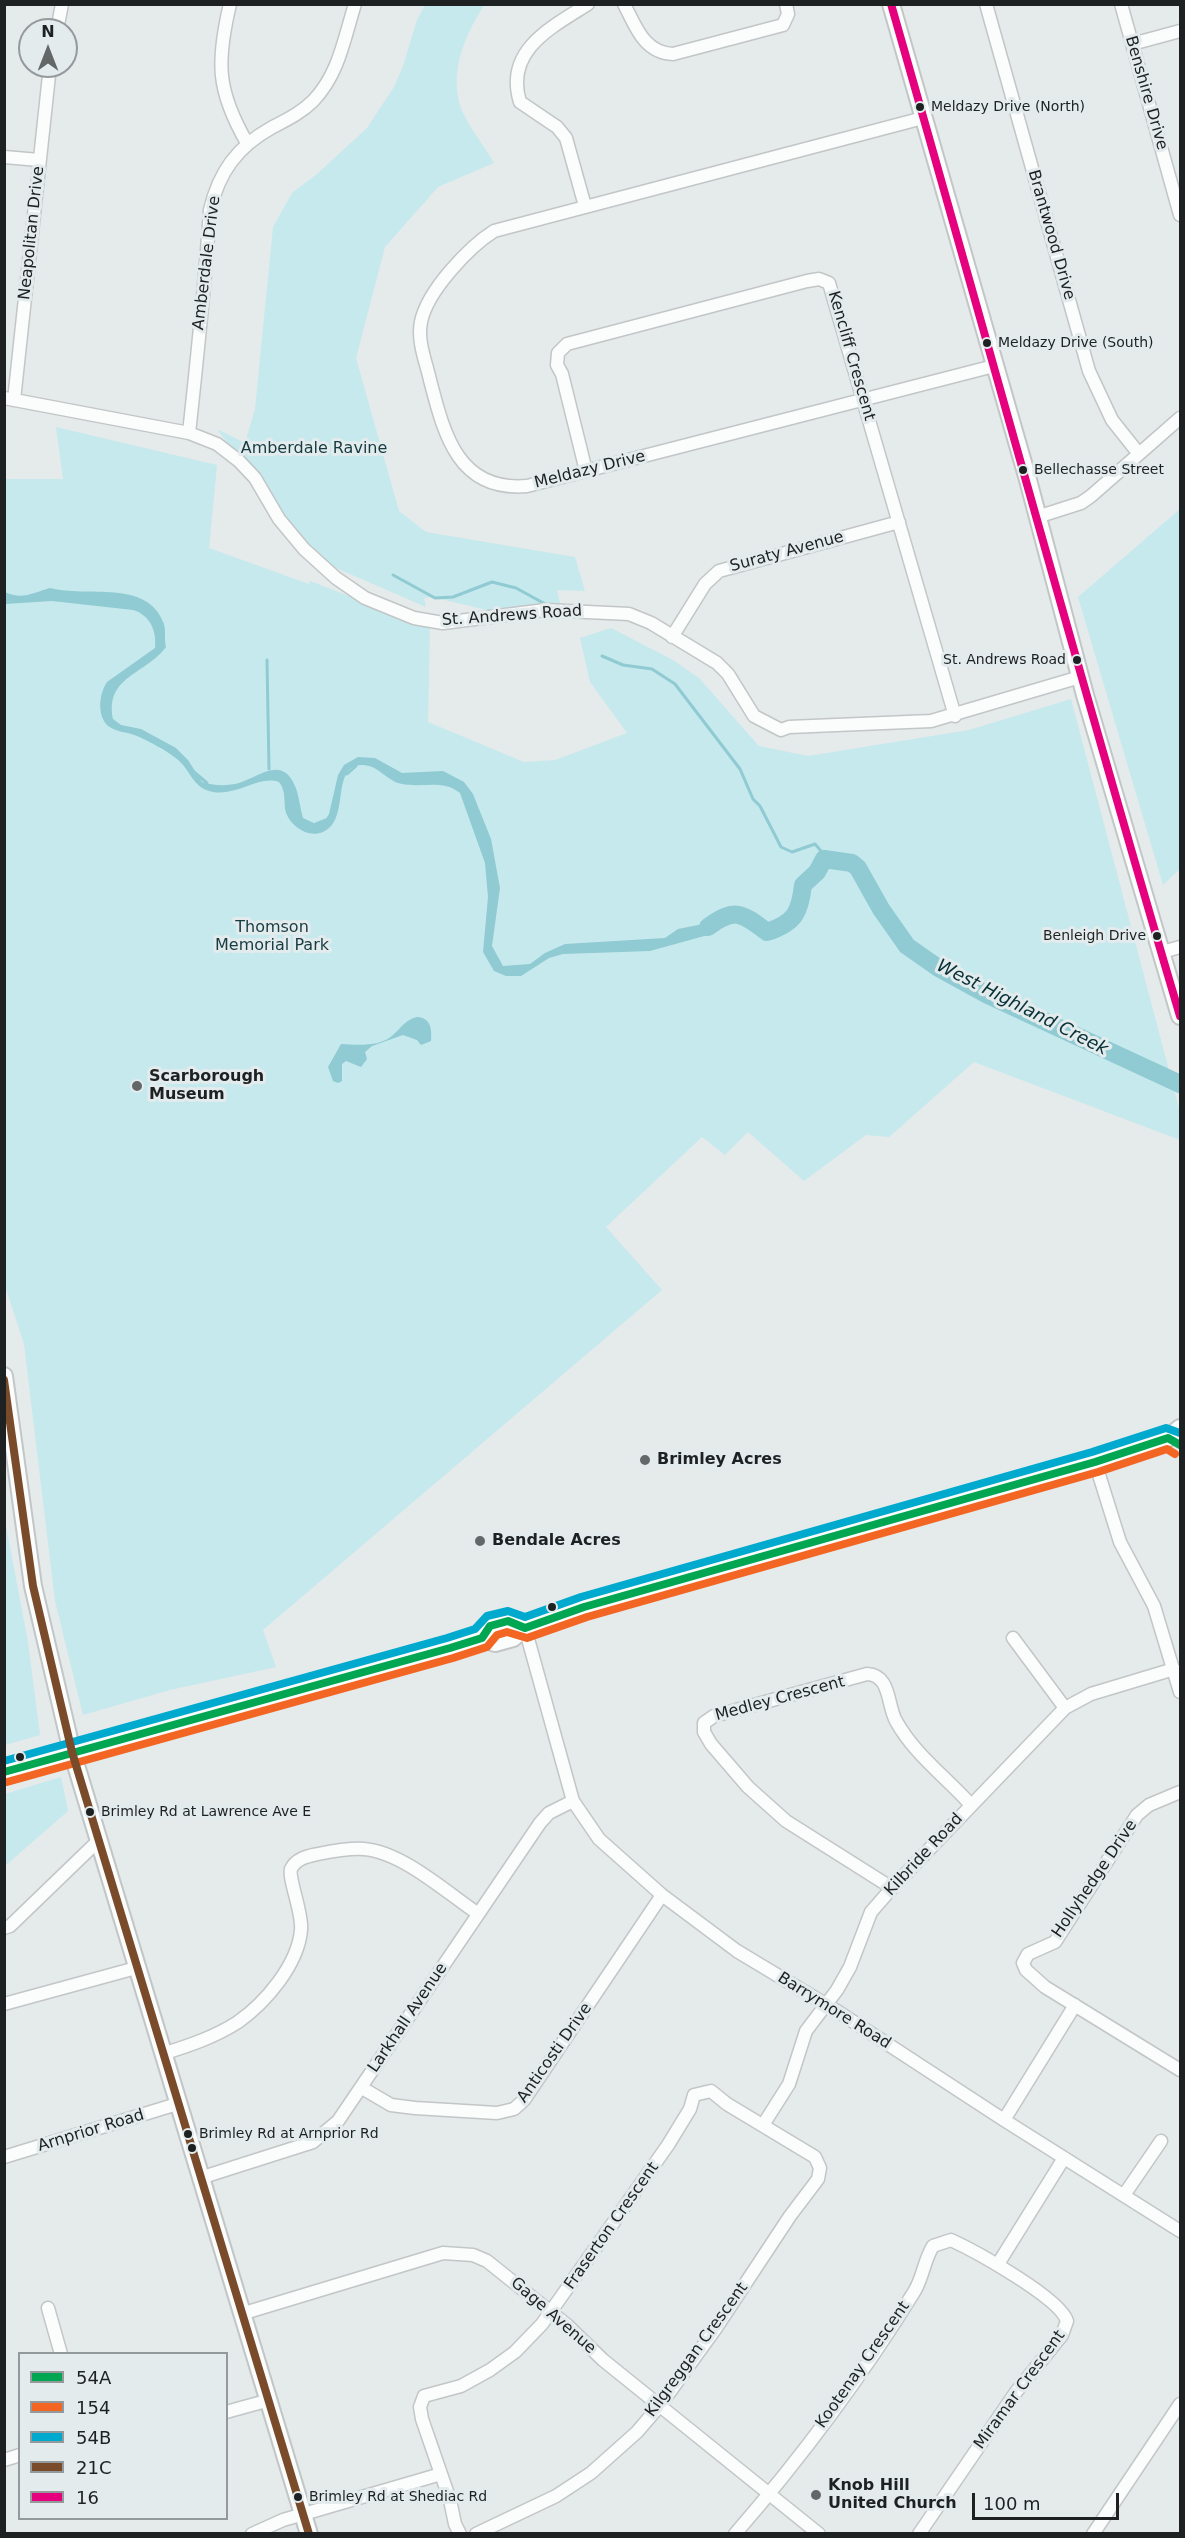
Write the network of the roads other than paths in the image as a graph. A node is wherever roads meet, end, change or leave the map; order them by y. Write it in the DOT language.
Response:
graph roads {
  1 [pos="230,4"];
  2 [pos="355,4"];
  3 [pos="588,4"];
  4 [pos="624,4"];
  5 [pos="786,4"];
  6 [pos="891,4"];
  7 [pos="986,4"];
  8 [pos="1121,4"];
  9 [pos="1180,31"];
  10 [pos="1132,44"];
  11 [pos="49,78"];
  12 [pos="923,118"];
  13 [pos="247,143"];
  14 [pos="4,157"];
  15 [pos="39,160"];
  16 [pos="585,206"];
  17 [pos="1180,215"];
  18 [pos="994,366"];
  19 [pos="9,399"];
  20 [pos="864,399"];
  21 [pos="1180,418"];
  22 [pos="189,433"];
  23 [pos="1139,454"];
  24 [pos="586,471"];
  25 [pos="1037,517"];
  26 [pos="899,522"];
  27 [pos="672,637"];
  28 [pos="1080,677"];
  29 [pos="955,716"];
  30 [pos="1180,947"];
  31 [pos="1162,952"];
  32 [pos="1180,1016"];
  33 [pos="4,1376"];
  34 [pos="1176,1437"];
  35 [pos="1095,1462"];
  36 [pos="525,1628"];
  37 [pos="1013,1638"];
  38 [pos="1174,1669"];
  39 [pos="1180,1692"];
  40 [pos="1065,1708"];
  41 [pos="72,1752"];
  42 [pos="4,1772"];
  43 [pos="1180,1792"];
  44 [pos="573,1801"];
  45 [pos="971,1806"];
  46 [pos="98,1842"];
  47 [pos="892,1888"];
  48 [pos="662,1895"];
  49 [pos="477,1913"];
  50 [pos="4,1928"];
  51 [pos="136,1968"];
  52 [pos="4,2004"];
  53 [pos="826,2004"];
  54 [pos="1075,2005"];
  55 [pos="162,2054"];
  56 [pos="1180,2070"];
  57 [pos="362,2088"];
  58 [pos="177,2104"];
  59 [pos="1004,2120"];
  60 [pos="763,2125"];
  61 [pos="1161,2141"];
  62 [pos="4,2157"];
  63 [pos="1064,2158"];
  64 [pos="200,2178"];
  65 [pos="1124,2195"];
  66 [pos="1180,2231"];
  67 [pos="998,2264"];
  68 [pos="48,2308"];
  69 [pos="552,2312"];
  70 [pos="241,2314"];
  71 [pos="60,2352"];
  72 [pos="267,2401"];
  73 [pos="660,2404"];
  74 [pos="1180,2404"];
  75 [pos="228,2411"];
  76 [pos="441,2474"];
  77 [pos="770,2493"];
  78 [pos="303,2514"];
  79 [pos="252,2534"];
  80 [pos="309,2534"];
  81 [pos="460,2534"];
  82 [pos="477,2534"];
  83 [pos="735,2534"];
  84 [pos="819,2534"];
  85 [pos="919,2534"];
  86 [pos="1093,2534"];
  1 -- 13 [label="street"];
  2 -- 13 [label="street, Amberdale Drive"];
  3 -- 16 [label="street"];
  4 -- 5 [label="street"];
  6 -- 12 [label="main road"];
  7 -- 23 [label="street, Brantwood Drive"];
  8 -- 10 [label="street, Benshire Drive"];
  9 -- 10 [label="street"];
  10 -- 17 [label="street, Benshire Drive"];
  11 -- 15 [label="street, Neapolitan Drive"];
  12 -- 16 [label="street, Meldazy Drive"];
  12 -- 18 [label="main road"];
  13 -- 22 [label="street, Amberdale Drive"];
  14 -- 15 [label="street"];
  15 -- 19 [label="street, Neapolitan Drive"];
  16 -- 24 [label="street, Meldazy Drive"];
  18 -- 20 [label="street, Meldazy Drive"];
  18 -- 25 [label="main road"];
  19 -- 22 [label="street, St. Andrews Road"];
  20 -- 24 [label="street, Meldazy Drive"];
  20 -- 24 [label="street, Kencliff Crescent"];
  20 -- 26 [label="street, Kencliff Crescent"];
  21 -- 23 [label="street"];
  22 -- 27 [label="street, St. Andrews Road"];
  23 -- 25 [label="street"];
  25 -- 28 [label="main road"];
  26 -- 27 [label="street, Suraty Avenue"];
  26 -- 29 [label="street, Kencliff Crescent"];
  27 -- 29 [label="street, St. Andrews Road"];
  28 -- 29 [label="street, St. Andrews Road"];
  28 -- 31 [label="main road"];
  30 -- 31 [label="street"];
  31 -- 32 [label="main road"];
  33 -- 41 [label="main road"];
  34 -- 35 [label="main road"];
  35 -- 36 [label="main road"];
  35 -- 38 [label="street"];
  36 -- 41 [label="main road"];
  36 -- 44 [label="street, Barrymore Road"];
  37 -- 40 [label="street"];
  38 -- 39 [label="street"];
  38 -- 40 [label="street, Kilbride Road"];
  40 -- 45 [label="street, Kilbride Road"];
  41 -- 42 [label="main road"];
  41 -- 46 [label="main road"];
  43 -- 54 [label="street, Hollyhedge Drive"];
  44 -- 48 [label="street, Barrymore Road"];
  44 -- 49 [label="street, Larkhall Avenue"];
  45 -- 47 [label="street, Kilbride Road"];
  45 -- 47 [label="street, Medley Crescent"];
  46 -- 50 [label="street"];
  46 -- 51 [label="main road"];
  47 -- 53 [label="street, Kilbride Road"];
  48 -- 53 [label="street, Barrymore Road"];
  48 -- 57 [label="street, Anticosti Drive"];
  49 -- 55 [label="street"];
  49 -- 57 [label="street, Larkhall Avenue"];
  51 -- 52 [label="street"];
  51 -- 55 [label="main road"];
  53 -- 59 [label="street, Barrymore Road"];
  53 -- 60 [label="street, Kilbride Road"];
  54 -- 56 [label="street, Hollyhedge Drive"];
  54 -- 59 [label="street"];
  55 -- 58 [label="main road"];
  57 -- 64 [label="street, Larkhall Avenue"];
  58 -- 62 [label="street, Arnprior Road"];
  58 -- 64 [label="main road"];
  59 -- 63 [label="street, Barrymore Road"];
  60 -- 69 [label="street, Fraserton Crescent"];
  60 -- 73 [label="street, Kilgreggan Crescent"];
  61 -- 65 [label="street"];
  63 -- 65 [label="street, Barrymore Road"];
  63 -- 67 [label="street"];
  64 -- 70 [label="main road"];
  65 -- 66 [label="street, Barrymore Road"];
  67 -- 77 [label="street, Kootenay Crescent"];
  67 -- 85 [label="street, Miramar Crescent"];
  68 -- 71 [label="street"];
  69 -- 70 [label="street, Gage Avenue"];
  69 -- 73 [label="street, Gage Avenue"];
  69 -- 76 [label="street, Fraserton Crescent"];
  70 -- 72 [label="main road"];
  72 -- 75 [label="street"];
  72 -- 78 [label="main road"];
  73 -- 77 [label="street, Gage Avenue"];
  73 -- 82 [label="street, Kilgreggan Crescent"];
  74 -- 86 [label="street"];
  76 -- 78 [label="street"];
  76 -- 81 [label="street"];
  77 -- 83 [label="street, Kootenay Crescent"];
  77 -- 84 [label="street, Gage Avenue"];
  78 -- 79 [label="street"];
  78 -- 80 [label="main road"];
}
